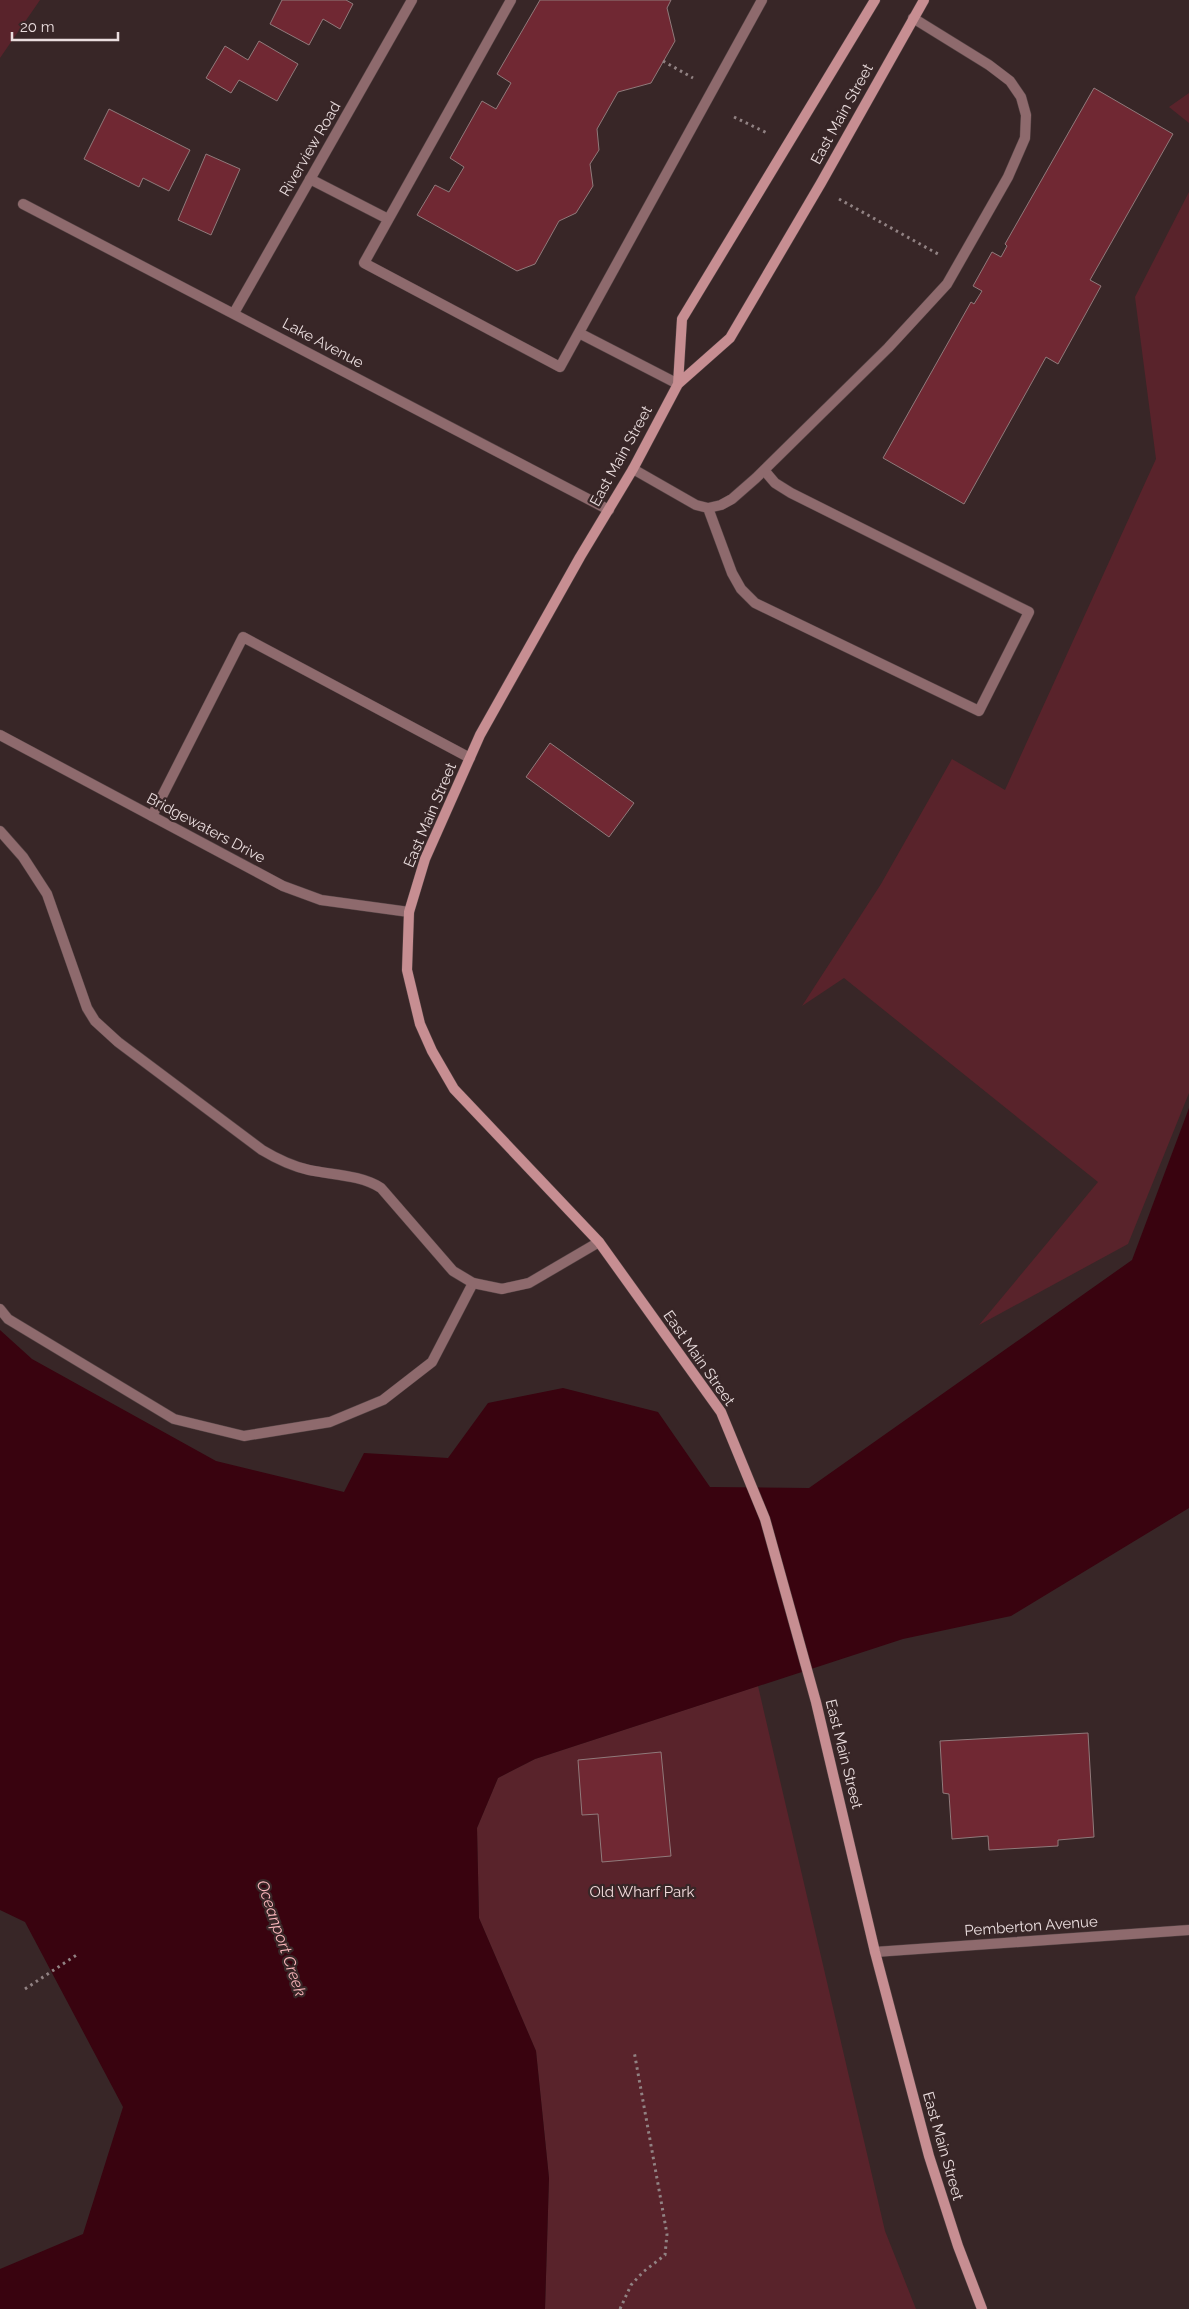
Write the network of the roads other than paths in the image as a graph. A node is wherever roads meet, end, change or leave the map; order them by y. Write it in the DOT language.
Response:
graph roads {
  1 [pos="412,0"];
  2 [pos="512,0"];
  3 [pos="762,0"];
  4 [pos="876,0"];
  5 [pos="924,0"];
  6 [pos="913,18"];
  7 [pos="310,179"];
  8 [pos="23,204"];
  9 [pos="388,219"];
  10 [pos="234,313"];
  11 [pos="579,334"];
  12 [pos="678,384"];
  13 [pos="633,469"];
  14 [pos="764,470"];
  15 [pos="708,508"];
  16 [pos="609,510"];
  17 [pos="0,735"];
  18 [pos="470,758"];
  19 [pos="152,816"];
  20 [pos="0,831"];
  21 [pos="409,912"];
  22 [pos="599,1242"];
  23 [pos="473,1283"];
  24 [pos="0,1309"];
  25 [pos="1189,1930"];
  26 [pos="876,1952"];
  27 [pos="982,2309"];
  1 -- 7 [label="street, Riverview Road"];
  2 -- 9 [label="street"];
  3 -- 11 [label="street"];
  4 -- 12 [label="main road, East Main Street"];
  5 -- 6 [label="main road, East Main Street"];
  6 -- 12 [label="main road, East Main Street"];
  6 -- 14 [label="street"];
  7 -- 9 [label="street"];
  7 -- 10 [label="street, Riverview Road"];
  8 -- 10 [label="street, Lake Avenue"];
  9 -- 11 [label="street"];
  10 -- 16 [label="street, Lake Avenue"];
  11 -- 12 [label="street"];
  12 -- 13 [label="main road, East Main Street"];
  13 -- 15 [label="street"];
  13 -- 16 [label="main road, East Main Street"];
  14 -- 15 [label="street"];
  14 -- 15 [label="street"];
  16 -- 18 [label="main road, East Main Street"];
  17 -- 19 [label="street, Bridgewaters Drive"];
  18 -- 19 [label="street"];
  18 -- 21 [label="main road, East Main Street"];
  19 -- 21 [label="street, Bridgewaters Drive"];
  20 -- 23 [label="street"];
  21 -- 22 [label="main road, East Main Street"];
  22 -- 23 [label="street"];
  22 -- 26 [label="main road, East Main Street"];
  23 -- 24 [label="street"];
  25 -- 26 [label="street, Pemberton Avenue"];
  26 -- 27 [label="main road, East Main Street"];
}
